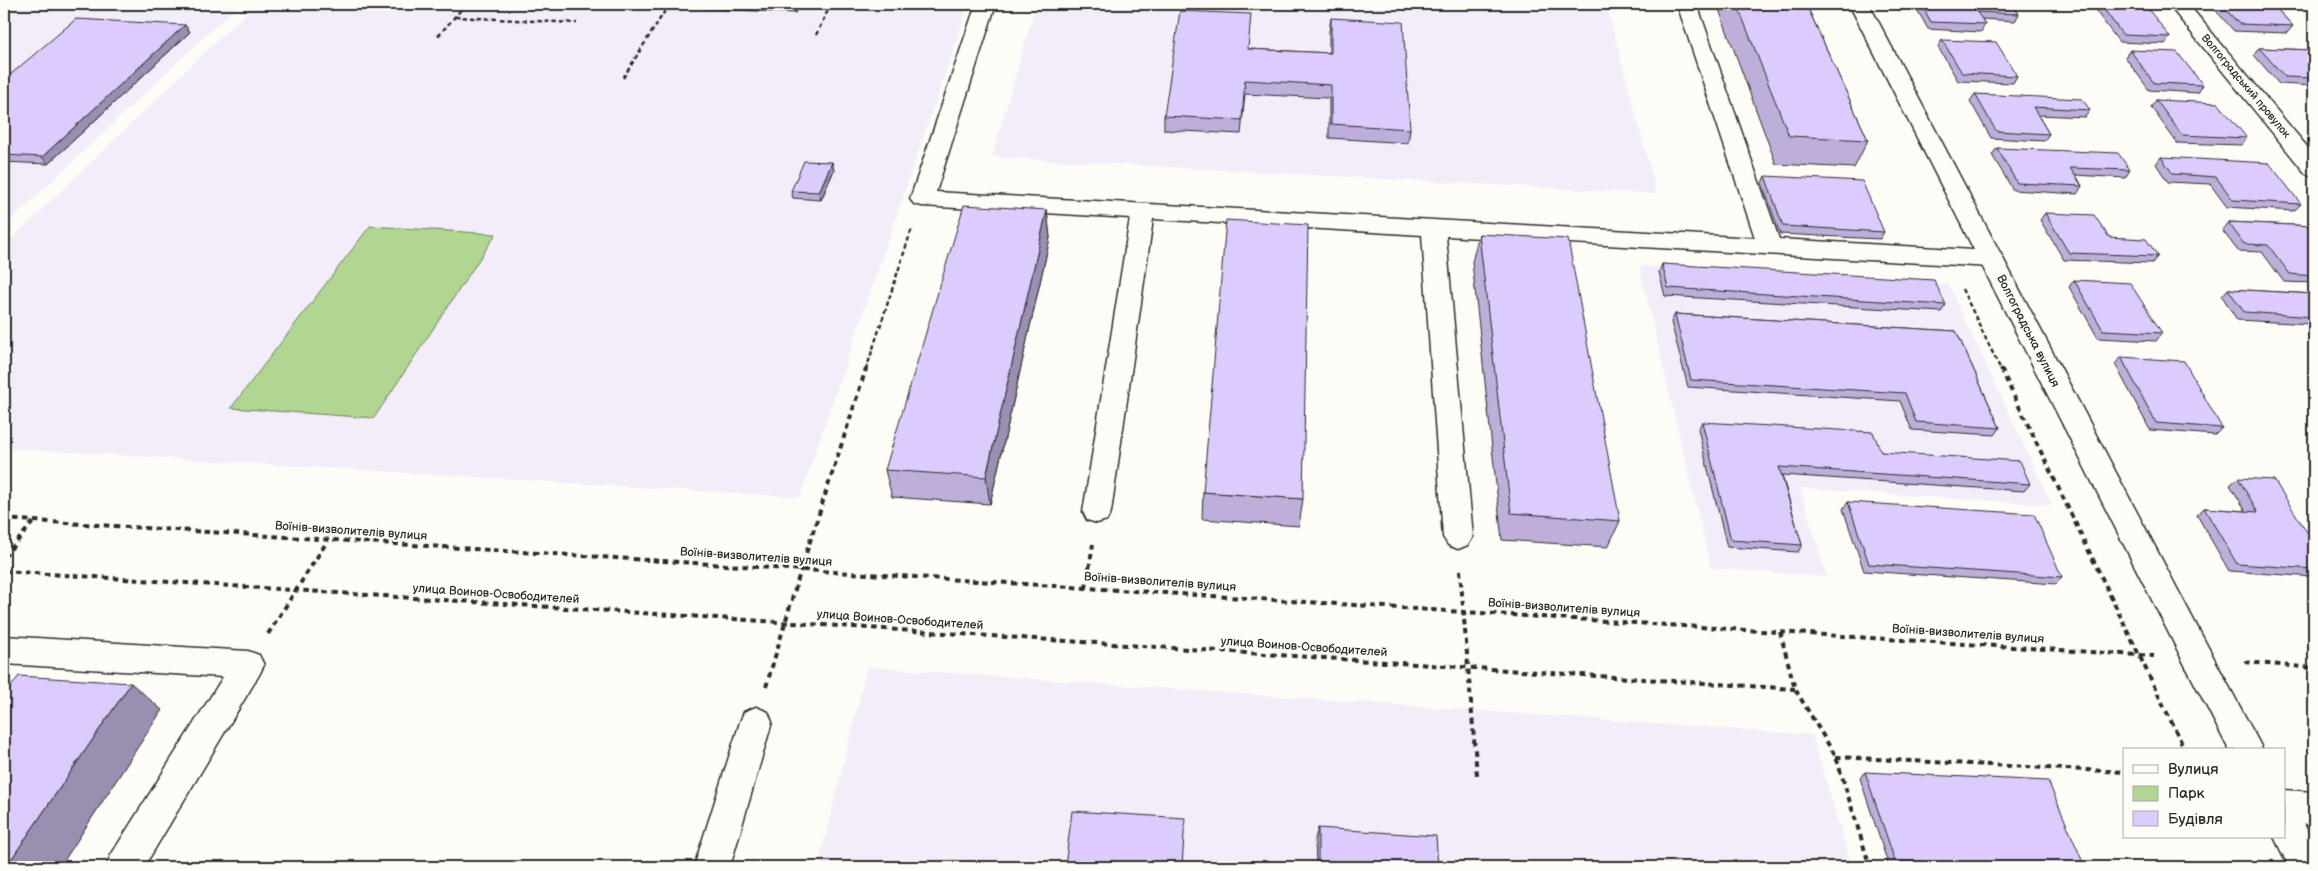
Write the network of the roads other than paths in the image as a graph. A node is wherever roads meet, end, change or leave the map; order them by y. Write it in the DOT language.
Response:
graph roads {
  1 [pos="986,4"];
  2 [pos="1687,4"];
  3 [pos="1859,4"];
  4 [pos="2178,4"];
  5 [pos="2314,168"];
  6 [pos="1143,212"];
  7 [pos="1433,228"];
  8 [pos="1770,247"];
  9 [pos="1991,260"];
  10 [pos="1098,512"];
  11 [pos="1458,537"];
  12 [pos="4,650"];
  13 [pos="756,722"];
  14 [pos="2245,748"];
  15 [pos="2286,806"];
  16 [pos="2314,808"];
  17 [pos="2286,826"];
  18 [pos="124,867"];
  19 [pos="712,867"];
  20 [pos="2308,867"];
  1 -- 6 [label="street"];
  2 -- 8 [label="street"];
  3 -- 9 [label="street, Волгоградська вулиця"];
  4 -- 5 [label="street, Волгоградський провулок"];
  6 -- 7 [label="street"];
  6 -- 10 [label="street"];
  7 -- 8 [label="street"];
  7 -- 11 [label="street"];
  8 -- 9 [label="street"];
  9 -- 14 [label="street, Волгоградська вулиця"];
  12 -- 18 [label="street"];
  13 -- 19 [label="street"];
  15 -- 16 [label="street"];
  17 -- 20 [label="street"];
}
